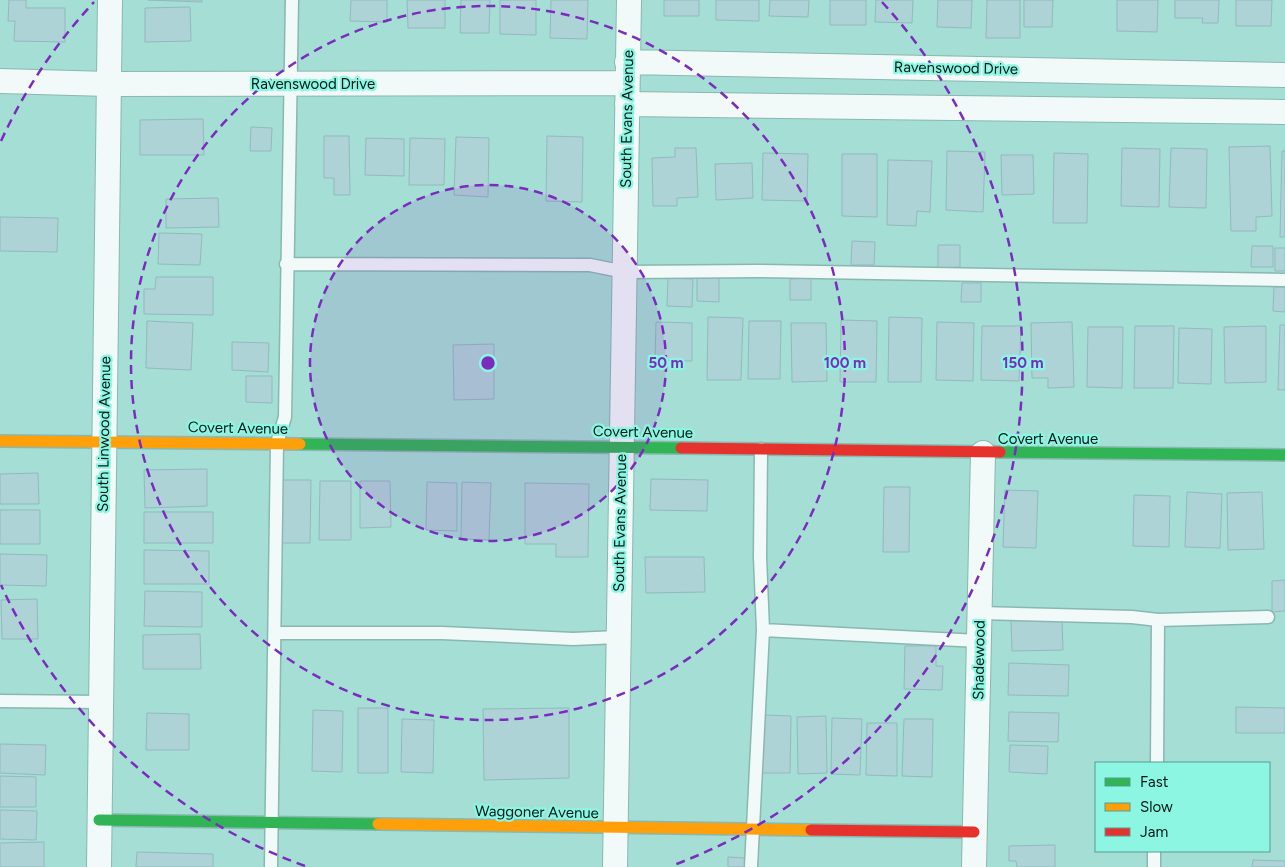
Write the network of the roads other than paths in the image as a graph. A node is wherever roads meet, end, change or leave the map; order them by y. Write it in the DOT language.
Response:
graph roads {
  1 [pos="110,0"];
  2 [pos="292,0"];
  3 [pos="629,0"];
  4 [pos="1285,75"];
  5 [pos="0,81"];
  6 [pos="627,83"];
  7 [pos="109,84"];
  8 [pos="291,84"];
  9 [pos="1285,112"];
  10 [pos="286,264"];
  11 [pos="625,272"];
  12 [pos="1285,280"];
  13 [pos="0,441"];
  14 [pos="105,442"];
  15 [pos="277,443"];
  16 [pos="622,447"];
  17 [pos="761,449"];
  18 [pos="982,453"];
  19 [pos="1285,456"];
  20 [pos="979,613"];
  21 [pos="1268,617"];
  22 [pos="1158,620"];
  23 [pos="763,630"];
  24 [pos="275,633"];
  25 [pos="618,638"];
  26 [pos="979,641"];
  27 [pos="0,701"];
  28 [pos="100,702"];
  29 [pos="1157,762"];
  30 [pos="99,820"];
  31 [pos="271,824"];
  32 [pos="616,828"];
  33 [pos="752,829"];
  34 [pos="974,832"];
  35 [pos="1154,852"];
  36 [pos="98,867"];
  37 [pos="271,867"];
  38 [pos="615,867"];
  39 [pos="751,867"];
  40 [pos="974,867"];
  41 [pos="1154,867"];
  1 -- 7 [label="street, South Linwood Avenue"];
  2 -- 8 [label="lane"];
  3 -- 6 [label="street, South Evans Avenue"];
  4 -- 6 [label="street, Ravenswood Drive"];
  5 -- 7 [label="street, Ravenswood Drive"];
  6 -- 8 [label="street, Ravenswood Drive"];
  6 -- 9 [label="street, Ravenswood Drive"];
  6 -- 11 [label="street, South Evans Avenue"];
  7 -- 8 [label="street, Ravenswood Drive"];
  7 -- 14 [label="street, South Linwood Avenue"];
  8 -- 10 [label="lane"];
  10 -- 11 [label="lane"];
  10 -- 15 [label="lane"];
  11 -- 12 [label="lane"];
  11 -- 16 [label="street, South Evans Avenue"];
  13 -- 14 [label="street, Covert Avenue"];
  14 -- 15 [label="street, Covert Avenue"];
  14 -- 28 [label="street, South Linwood Avenue"];
  15 -- 16 [label="street, Covert Avenue"];
  15 -- 24 [label="lane"];
  16 -- 17 [label="street, Covert Avenue"];
  16 -- 25 [label="street, South Evans Avenue"];
  17 -- 18 [label="street, Covert Avenue"];
  17 -- 23 [label="lane"];
  18 -- 19 [label="street, Covert Avenue"];
  18 -- 20 [label="street, Shadewood"];
  20 -- 22 [label="lane"];
  20 -- 26 [label="street, Shadewood"];
  21 -- 22 [label="lane"];
  22 -- 29 [label="lane"];
  23 -- 26 [label="lane"];
  23 -- 33 [label="lane"];
  24 -- 25 [label="lane"];
  24 -- 31 [label="lane"];
  25 -- 32 [label="street, South Evans Avenue"];
  26 -- 34 [label="street, Shadewood"];
  27 -- 28 [label="lane"];
  28 -- 30 [label="street, South Linwood Avenue"];
  30 -- 31 [label="street, Waggoner Avenue"];
  30 -- 36 [label="street, South Linwood Avenue"];
  31 -- 32 [label="street, Waggoner Avenue"];
  31 -- 37 [label="lane"];
  32 -- 33 [label="street, Waggoner Avenue"];
  32 -- 38 [label="street, South Evans Avenue"];
  33 -- 34 [label="street, Waggoner Avenue"];
  33 -- 39 [label="lane"];
  34 -- 40 [label="street, Shadewood"];
  35 -- 41 [label="lane"];
}
